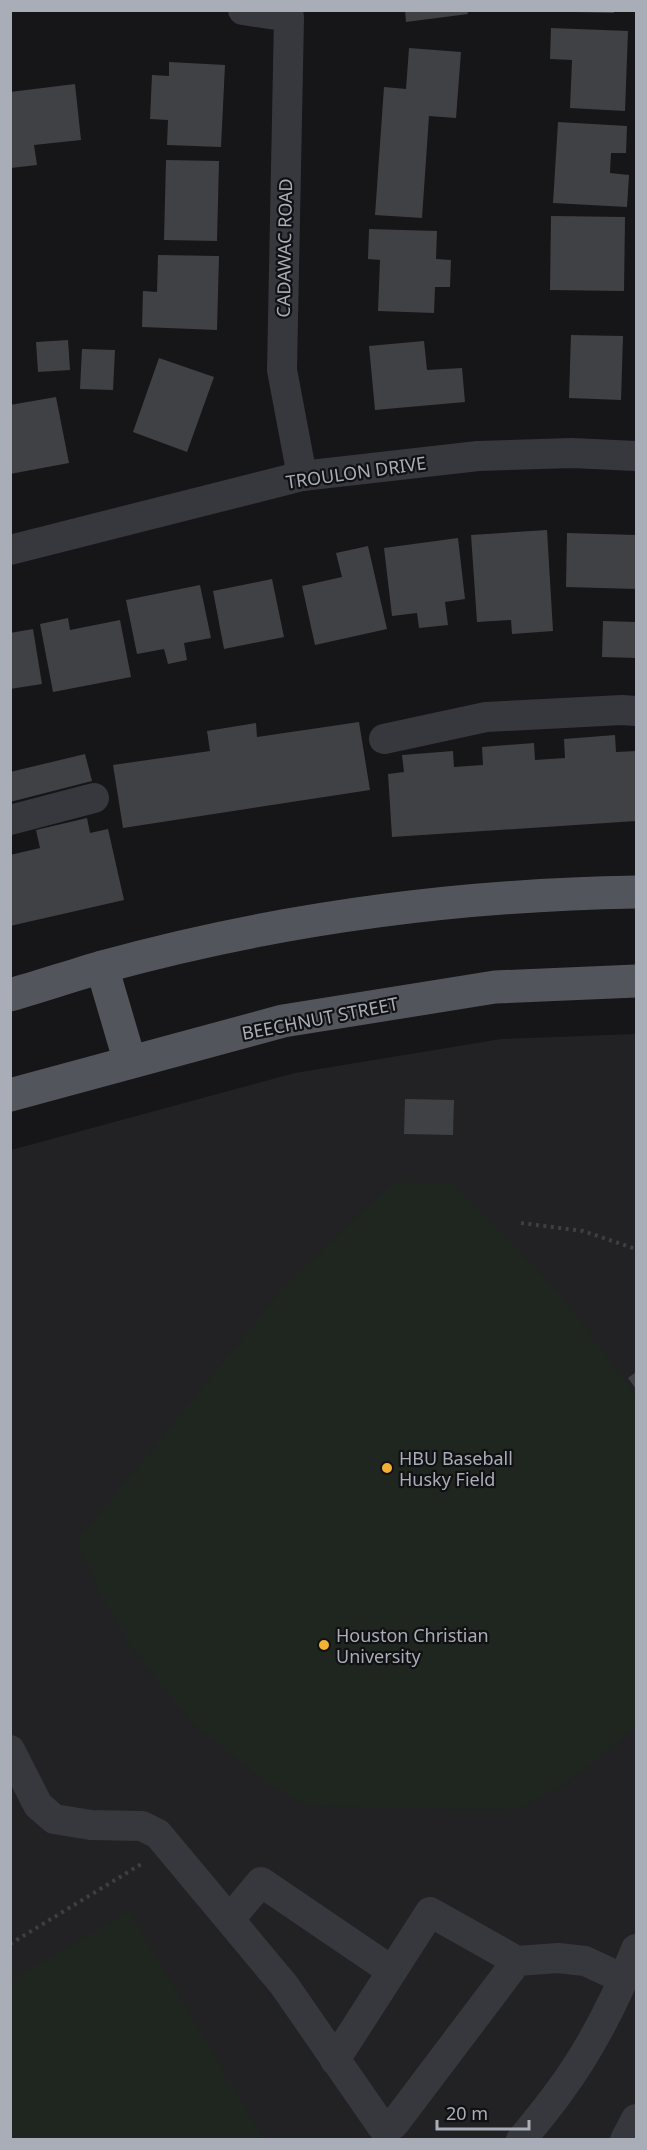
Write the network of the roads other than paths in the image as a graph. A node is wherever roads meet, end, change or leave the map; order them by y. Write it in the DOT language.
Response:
graph roads {
  1 [pos="243,10"];
  2 [pos="636,456"];
  3 [pos="302,476"];
  4 [pos="10,550"];
  5 [pos="636,711"];
  6 [pos="384,739"];
  7 [pos="94,798"];
  8 [pos="10,820"];
  9 [pos="636,892"];
  10 [pos="102,967"];
  11 [pos="636,981"];
  12 [pos="10,995"];
  13 [pos="130,1062"];
  14 [pos="10,1095"];
  15 [pos="10,1750"];
  16 [pos="230,1919"];
  17 [pos="636,1949"];
  18 [pos="517,1961"];
  19 [pos="392,1971"];
  20 [pos="624,1979"];
  21 [pos="335,2060"];
  22 [pos="636,2120"];
  23 [pos="521,2139"];
  24 [pos="625,2139"];
  1 -- 3 [label="street, CADAWAC ROAD"];
  2 -- 3 [label="street, TROULON DRIVE"];
  3 -- 4 [label="street, TROULON DRIVE"];
  5 -- 6 [label="street"];
  7 -- 8 [label="street"];
  9 -- 10 [label="main road"];
  10 -- 12 [label="main road"];
  10 -- 13 [label="main road"];
  11 -- 13 [label="main road, BEECHNUT STREET"];
  13 -- 14 [label="main road, BEECHNUT STREET"];
  15 -- 16 [label="street"];
  16 -- 19 [label="street"];
  16 -- 21 [label="street"];
  17 -- 20 [label="street"];
  18 -- 19 [label="street"];
  18 -- 20 [label="street"];
  18 -- 21 [label="street"];
  19 -- 21 [label="street"];
  20 -- 23 [label="street"];
  22 -- 24 [label="street"];
}
